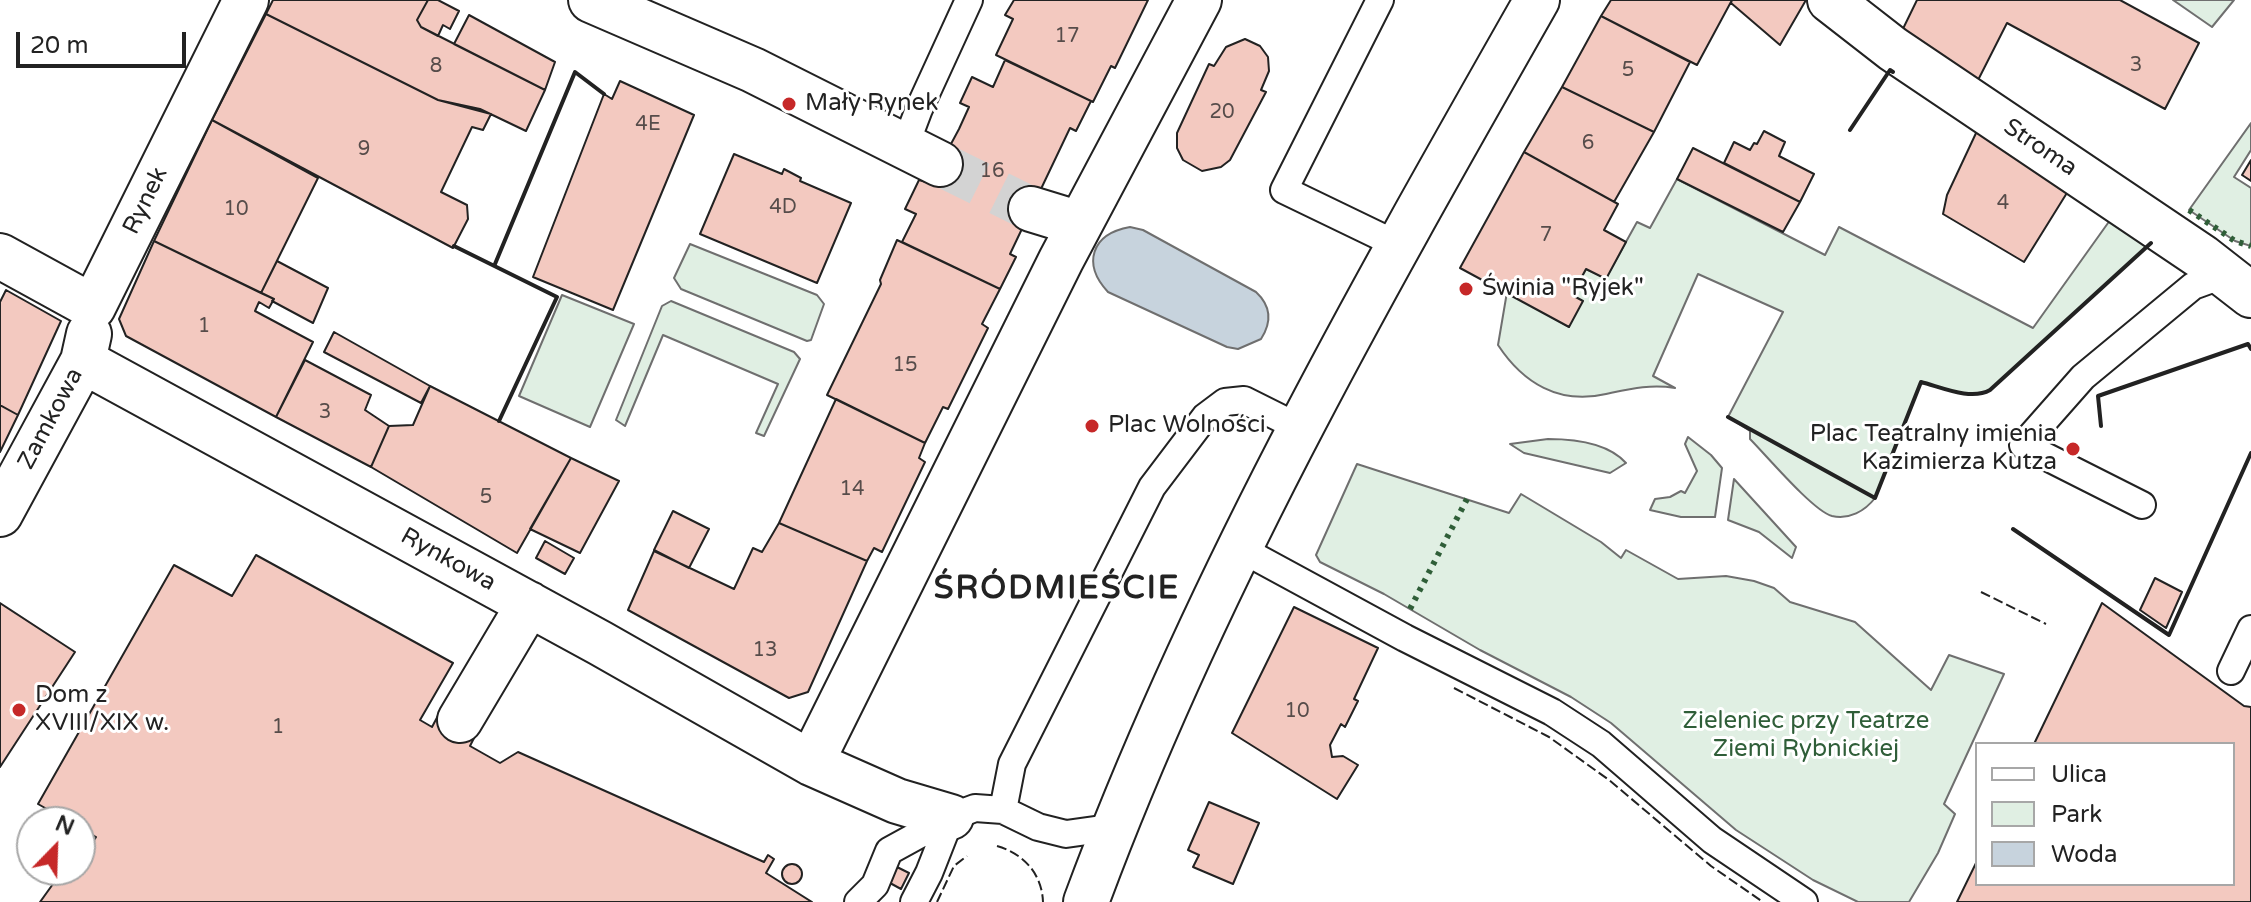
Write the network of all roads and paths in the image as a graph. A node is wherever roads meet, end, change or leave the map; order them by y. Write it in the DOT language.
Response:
graph roads {
  1 [pos="246,0"];
  2 [pos="591,0"];
  3 [pos="969,0"];
  4 [pos="1199,0"];
  5 [pos="1380,0"];
  6 [pos="1537,0"];
  7 [pos="1830,0"];
  8 [pos="922,155"];
  9 [pos="1031,209"];
  10 [pos="1080,224"];
  11 [pos="1398,245"];
  12 [pos="0,256"];
  13 [pos="2238,285"];
  14 [pos="87,313"];
  15 [pos="1300,428"];
  16 [pos="2142,505"];
  17 [pos="0,514"];
  18 [pos="1241,549"];
  19 [pos="529,604"];
  20 [pos="2251,629"];
  21 [pos="2231,671"];
  22 [pos="460,720"];
  23 [pos="811,763"];
  24 [pos="1003,810"];
  25 [pos="951,817"];
  26 [pos="1116,827"];
  27 [pos="858,902"];
  28 [pos="914,902"];
  29 [pos="1086,902"];
  30 [pos="1804,902"];
  1 -- 14 [label="street, Rynek"];
  2 -- 8 [label="street"];
  3 -- 8 [label="lane"];
  4 -- 10 [label="street"];
  5 -- 11 [label="lane"];
  6 -- 11 [label="street"];
  7 -- 13 [label="street, Stroma"];
  9 -- 10 [label="street"];
  10 -- 23 [label="street"];
  11 -- 15 [label="street"];
  12 -- 14 [label="street"];
  13 -- 16 [label="lane"];
  14 -- 17 [label="street, Zamkowa"];
  14 -- 19 [label="street, Rynkowa"];
  15 -- 18 [label="street"];
  15 -- 24 [label="lane"];
  18 -- 26 [label="street"];
  18 -- 30 [label="lane"];
  19 -- 22 [label="street"];
  19 -- 23 [label="street, Rynkowa"];
  20 -- 21 [label="lane"];
  23 -- 25 [label="street, Rynkowa"];
  24 -- 25 [label="lane"];
  24 -- 26 [label="lane"];
  25 -- 27 [label="lane"];
  25 -- 28 [label="lane"];
  26 -- 29 [label="street"];
}
